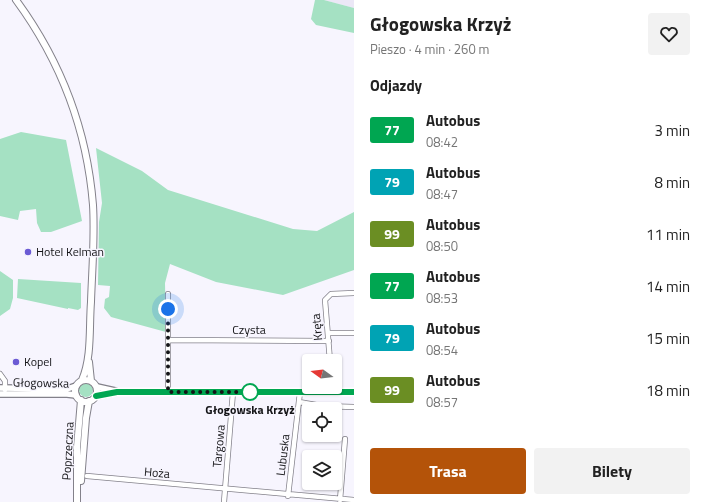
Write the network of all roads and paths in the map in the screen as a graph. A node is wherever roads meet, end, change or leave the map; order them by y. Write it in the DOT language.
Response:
graph roads {
  1 [pos="16,0"];
  2 [pos="354,293"];
  3 [pos="168,294"];
  4 [pos="328,333"];
  5 [pos="354,333"];
  6 [pos="168,340"];
  7 [pos="329,341"];
  8 [pos="330,354"];
  9 [pos="88,356"];
  10 [pos="0,374"];
  11 [pos="82,380"];
  12 [pos="91,381"];
  13 [pos="76,386"];
  14 [pos="97,387"];
  15 [pos="2,390"];
  16 [pos="342,391"];
  17 [pos="117,392"];
  18 [pos="168,392"];
  19 [pos="233,392"];
  20 [pos="300,392"];
  21 [pos="354,392"];
  22 [pos="96,396"];
  23 [pos="78,398"];
  24 [pos="89,402"];
  25 [pos="299,402"];
  26 [pos="354,406"];
  27 [pos="345,439"];
  28 [pos="87,476"];
  29 [pos="225,489"];
  30 [pos="288,496"];
  31 [pos="340,500"];
  32 [pos="354,500"];
  33 [pos="77,502"];
  34 [pos="224,502"];
  1 -- 9 [label="main road"];
  2 -- 4 [label="street, Kręta"];
  3 -- 6 [label="street"];
  4 -- 5 [label="street"];
  4 -- 7 [label="street, Kręta"];
  6 -- 7 [label="street, Czysta"];
  6 -- 18 [label="street"];
  7 -- 8 [label="street, Kręta"];
  9 -- 11 [label="main road"];
  9 -- 12 [label="main road"];
  10 -- 15 [label="street"];
  11 -- 12 [label="main road"];
  11 -- 13 [label="main road"];
  12 -- 14 [label="main road"];
  13 -- 15 [label="street, Głogowska"];
  13 -- 23 [label="main road"];
  14 -- 17 [label="street"];
  14 -- 22 [label="main road"];
  15 -- 23 [label="street, Głogowska"];
  16 -- 21 [label="street"];
  17 -- 18 [label="street"];
  17 -- 22 [label="street"];
  18 -- 19 [label="street"];
  19 -- 20 [label="street"];
  19 -- 29 [label="street, Targowa"];
  20 -- 25 [label="street, Lubuska"];
  22 -- 24 [label="main road"];
  23 -- 24 [label="main road"];
  23 -- 33 [label="main road, Poprzeczna"];
  24 -- 33 [label="main road, Poprzeczna"];
  25 -- 26 [label="street"];
  25 -- 30 [label="street, Lubuska"];
  27 -- 31 [label="street"];
  28 -- 29 [label="street, Hoża"];
  29 -- 30 [label="street, Hoża"];
  29 -- 34 [label="street, Targowa"];
  30 -- 31 [label="street, Hoża"];
  31 -- 32 [label="street, Hoża"];
}
